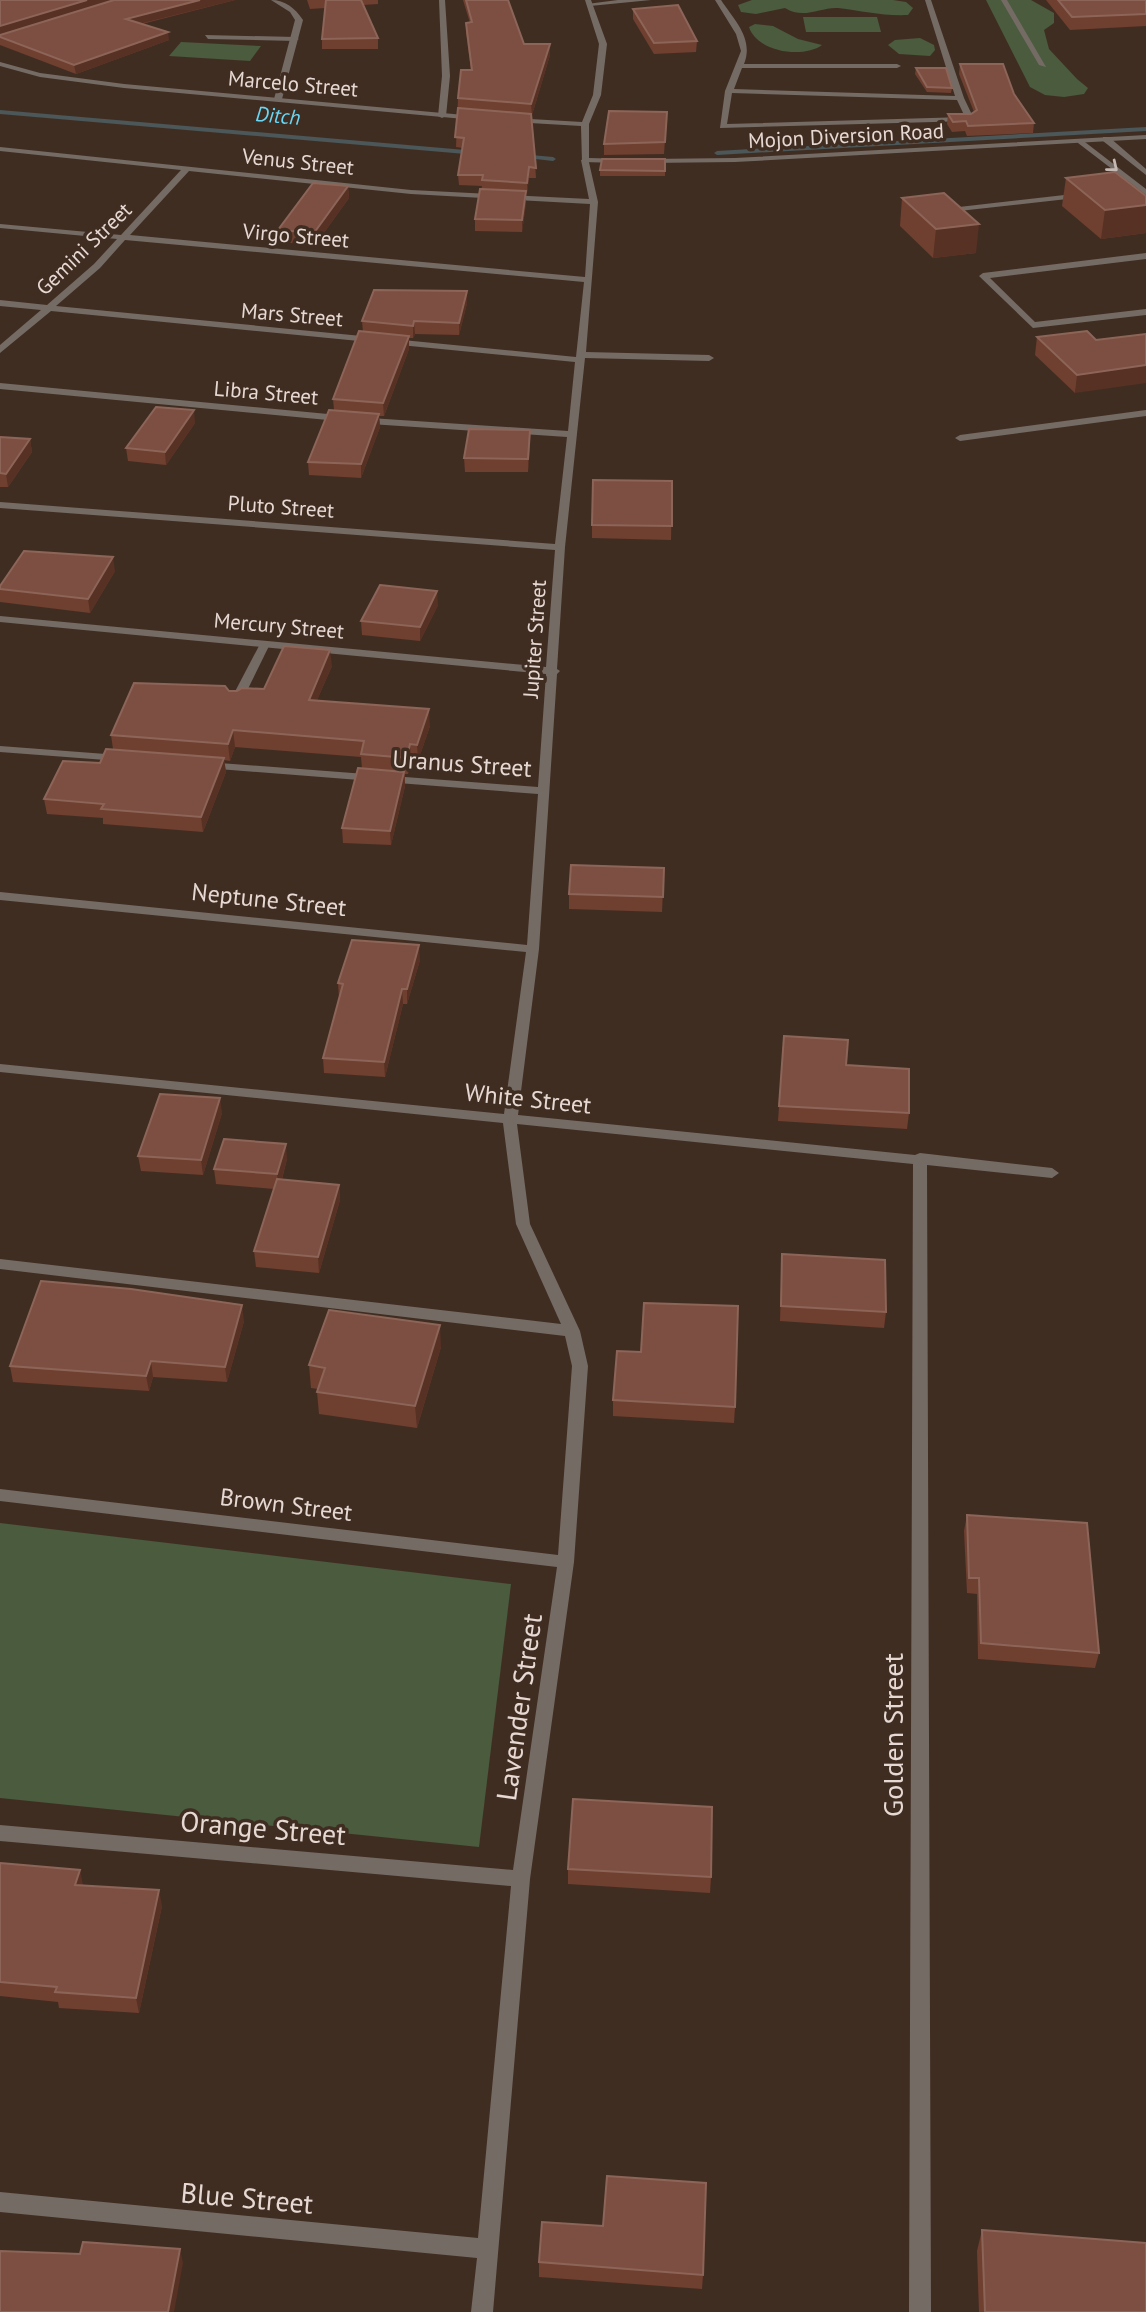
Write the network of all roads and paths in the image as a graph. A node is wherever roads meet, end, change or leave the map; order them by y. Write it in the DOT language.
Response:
graph roads {
  1 [pos="274,0"];
  2 [pos="442,0"];
  3 [pos="648,0"];
  4 [pos="718,0"];
  5 [pos="928,0"];
  6 [pos="1004,0"];
  7 [pos="589,2"];
  8 [pos="208,37"];
  9 [pos="295,39"];
  10 [pos="0,64"];
  11 [pos="1043,65"];
  12 [pos="741,66"];
  13 [pos="897,66"];
  14 [pos="729,91"];
  15 [pos="960,98"];
  16 [pos="278,99"];
  17 [pos="442,116"];
  18 [pos="480,118"];
  19 [pos="505,120"];
  20 [pos="585,124"];
  21 [pos="1146,137"];
  22 [pos="1106,139"];
  23 [pos="1081,141"];
  24 [pos="0,149"];
  25 [pos="585,160"];
  26 [pos="625,161"];
  27 [pos="639,161"];
  28 [pos="187,168"];
  29 [pos="1146,173"];
  30 [pos="1126,190"];
  31 [pos="1143,191"];
  32 [pos="1088,194"];
  33 [pos="594,202"];
  34 [pos="959,209"];
  35 [pos="0,226"];
  36 [pos="123,238"];
  37 [pos="1146,256"];
  38 [pos="589,280"];
  39 [pos="0,303"];
  40 [pos="48,309"];
  41 [pos="1146,312"];
  42 [pos="0,350"];
  43 [pos="582,357"];
  44 [pos="709,358"];
  45 [pos="0,386"];
  46 [pos="1146,413"];
  47 [pos="571,434"];
  48 [pos="960,438"];
  49 [pos="0,505"];
  50 [pos="560,547"];
  51 [pos="0,619"];
  52 [pos="265,644"];
  53 [pos="554,671"];
  54 [pos="234,703"];
  55 [pos="0,749"];
  56 [pos="125,758"];
  57 [pos="195,764"];
  58 [pos="543,791"];
  59 [pos="0,896"];
  60 [pos="533,948"];
  61 [pos="0,1068"];
  62 [pos="510,1121"];
  63 [pos="920,1158"];
  64 [pos="1052,1173"];
  65 [pos="0,1264"];
  66 [pos="572,1331"];
  67 [pos="0,1496"];
  68 [pos="566,1562"];
  69 [pos="0,1833"];
  70 [pos="521,1879"];
  71 [pos="0,2203"];
  72 [pos="489,2249"];
  73 [pos="482,2312"];
  74 [pos="920,2312"];
  1 -- 9 [label="street"];
  2 -- 17 [label="street"];
  3 -- 7 [label="street"];
  4 -- 12 [label="street"];
  5 -- 15 [label="street"];
  6 -- 11 [label="street"];
  7 -- 20 [label="street"];
  8 -- 9 [label="street"];
  9 -- 16 [label="street"];
  10 -- 16 [label="street, Marcelo Street"];
  12 -- 13 [label="street"];
  12 -- 14 [label="street"];
  14 -- 15 [label="street"];
  14 -- 15 [label="street"];
  16 -- 17 [label="street, Marcelo Street"];
  17 -- 18 [label="street, Marcelo Street"];
  19 -- 20 [label="street"];
  20 -- 25 [label="street"];
  21 -- 22 [label="street, Mojon Diversion Road"];
  22 -- 23 [label="street, Mojon Diversion Road"];
  22 -- 29 [label="street"];
  23 -- 27 [label="street, Mojon Diversion Road"];
  23 -- 31 [label="street, one-way"];
  24 -- 28 [label="street, Venus Street"];
  25 -- 26 [label="street"];
  25 -- 33 [label="street, Jupiter Street"];
  28 -- 33 [label="street, Venus Street"];
  28 -- 36 [label="street, Gemini Street"];
  30 -- 31 [label="street"];
  32 -- 34 [label="street"];
  33 -- 38 [label="street, Jupiter Street"];
  35 -- 36 [label="street, Virgo Street"];
  36 -- 38 [label="street, Virgo Street"];
  36 -- 40 [label="street, Gemini Street"];
  37 -- 41 [label="street"];
  38 -- 43 [label="street, Jupiter Street"];
  39 -- 40 [label="street, Mars Street"];
  40 -- 42 [label="street, Gemini Street"];
  40 -- 43 [label="street, Mars Street"];
  43 -- 44 [label="street, Mars Street"];
  43 -- 47 [label="street, Jupiter Street"];
  45 -- 47 [label="street, Libra Street"];
  46 -- 48 [label="street"];
  47 -- 50 [label="street, Jupiter Street"];
  49 -- 50 [label="street, Pluto Street"];
  50 -- 53 [label="street, Jupiter Street"];
  51 -- 52 [label="street, Mercury Street"];
  52 -- 53 [label="street, Mercury Street"];
  52 -- 54 [label="street"];
  53 -- 58 [label="street, Jupiter Street"];
  55 -- 56 [label="street"];
  57 -- 58 [label="street, Uranus Street"];
  58 -- 60 [label="street, Jupiter Street"];
  59 -- 60 [label="street, Neptune Street"];
  60 -- 62 [label="street, Jupiter Street"];
  61 -- 62 [label="street, White Street"];
  62 -- 63 [label="street, White Street"];
  62 -- 66 [label="street, Lavender Street"];
  63 -- 64 [label="street, White Street"];
  63 -- 74 [label="street, Golden Street"];
  65 -- 66 [label="street"];
  66 -- 68 [label="street, Lavender Street"];
  67 -- 68 [label="street, Brown Street"];
  68 -- 70 [label="street, Lavender Street"];
  69 -- 70 [label="street, Orange Street"];
  70 -- 72 [label="street, Lavender Street"];
  71 -- 72 [label="street, Blue Street"];
  72 -- 73 [label="street, Lavender Street"];
}
